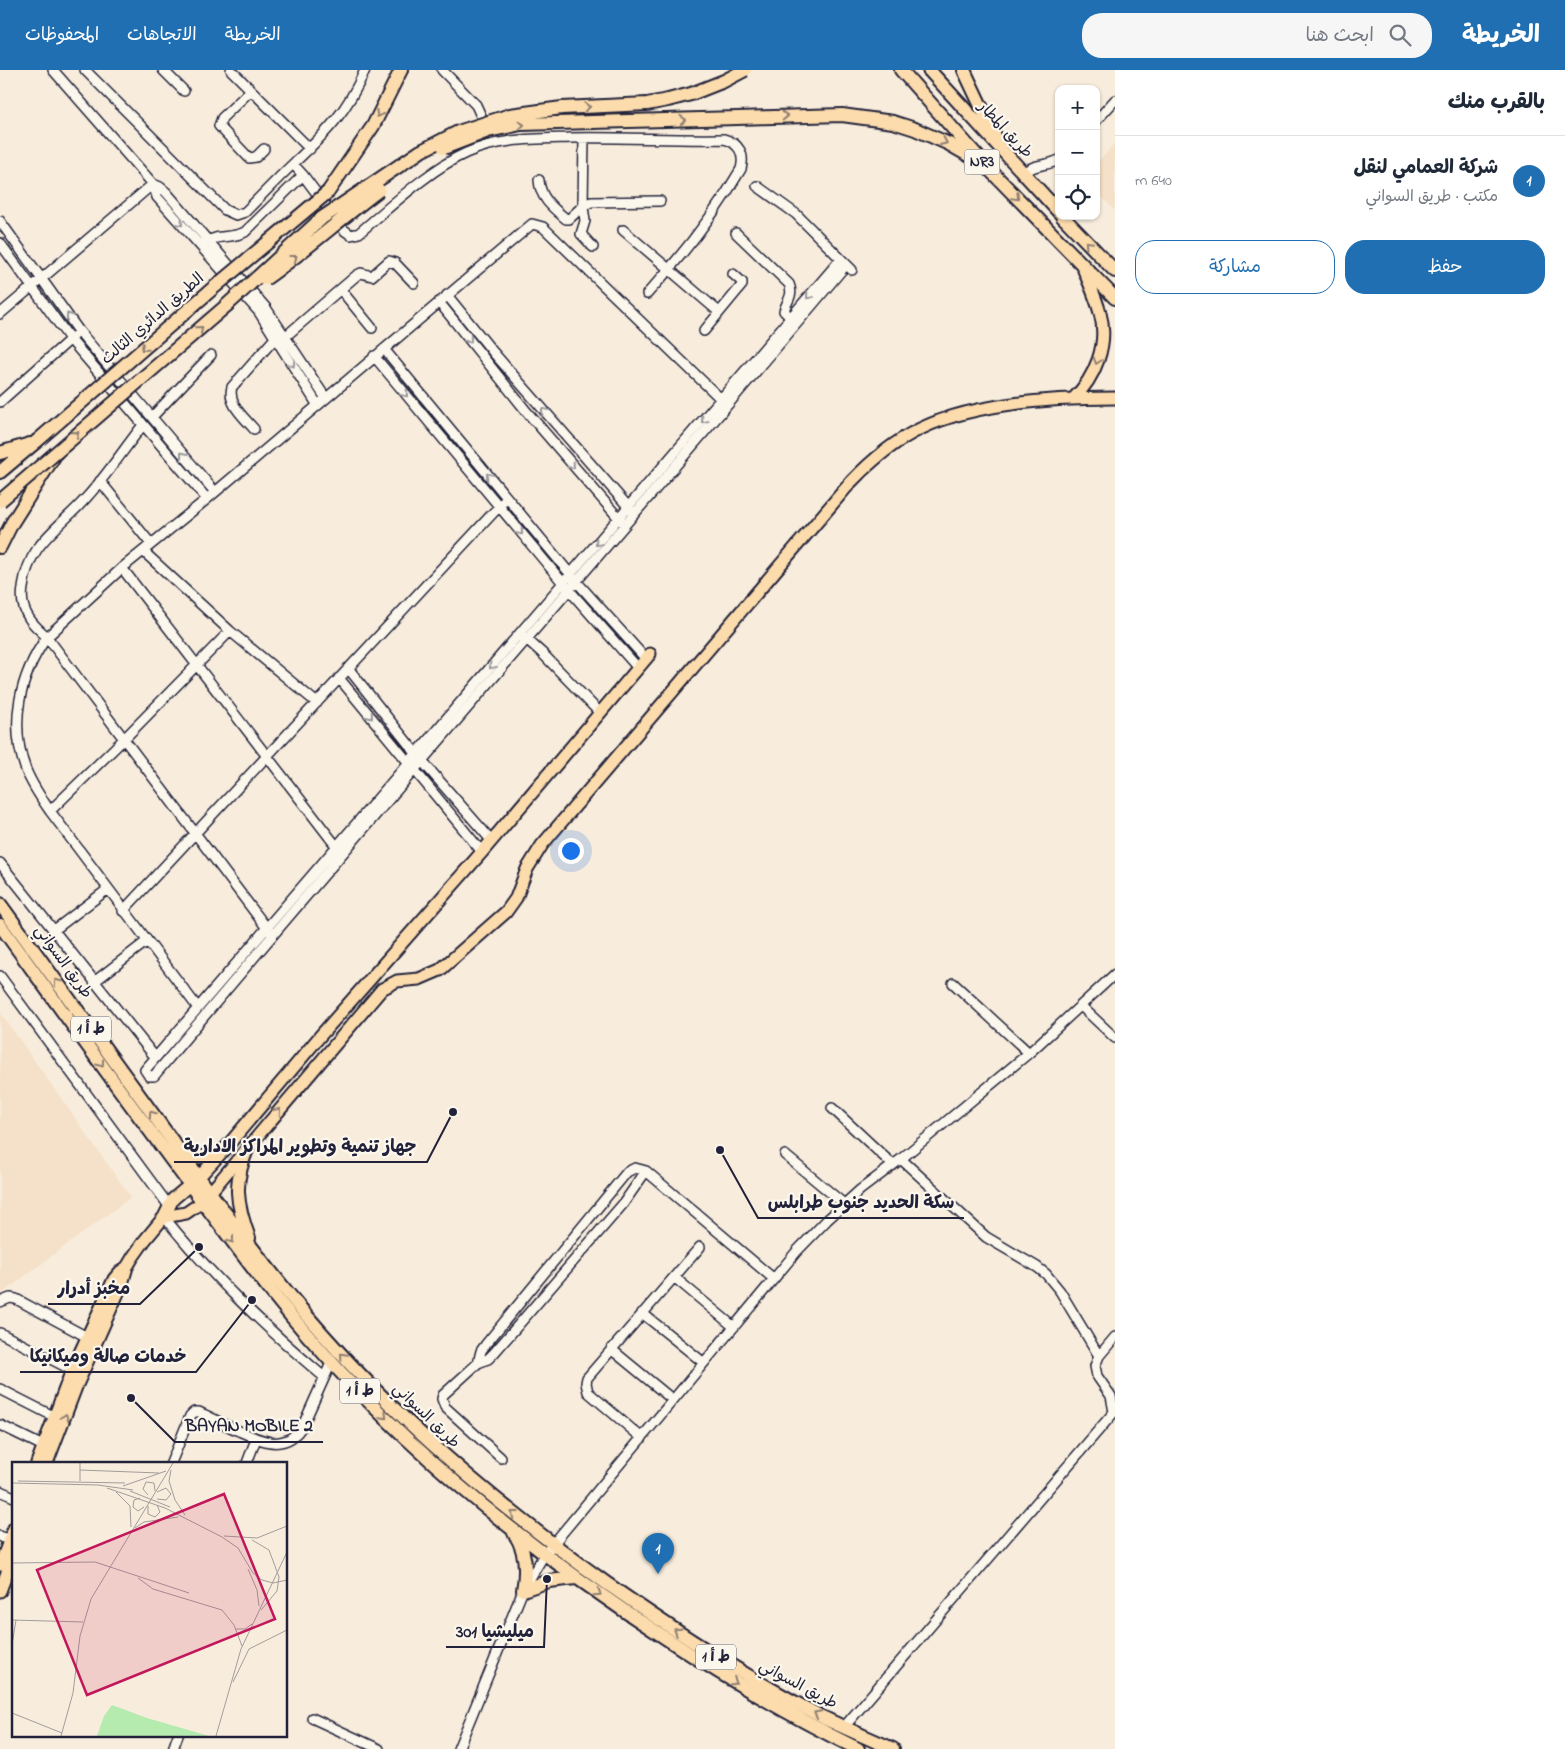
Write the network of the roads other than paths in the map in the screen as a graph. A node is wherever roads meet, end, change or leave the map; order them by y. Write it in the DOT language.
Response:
graph roads {
  1 [pos="53,70"];
  2 [pos="86,70"];
  3 [pos="163,70"];
  4 [pos="231,70"];
  5 [pos="365,70"];
  6 [pos="401,70"];
  7 [pos="442,70"];
  8 [pos="745,70"];
  9 [pos="901,70"];
  10 [pos="929,70"];
  11 [pos="964,70"];
  12 [pos="251,90"];
  13 [pos="184,91"];
  14 [pos="1115,100"];
  15 [pos="1100,117"];
  16 [pos="584,138"];
  17 [pos="491,144"];
  18 [pos="264,149"];
  19 [pos="310,149"];
  20 [pos="1001,149"];
  21 [pos="1055,162"];
  22 [pos="293,164"];
  23 [pos="987,167"];
  24 [pos="1023,173"];
  25 [pos="303,175"];
  26 [pos="539,180"];
  27 [pos="153,184"];
  28 [pos="757,186"];
  29 [pos="660,201"];
  30 [pos="583,206"];
  31 [pos="1055,208"];
  32 [pos="1066,220"];
  33 [pos="0,221"];
  34 [pos="623,230"];
  35 [pos="736,233"];
  36 [pos="0,242"];
  37 [pos="204,243"];
  38 [pos="593,247"];
  39 [pos="1082,264"];
  40 [pos="669,270"];
  41 [pos="1115,272"];
  42 [pos="734,274"];
  43 [pos="41,279"];
  44 [pos="414,283"];
  45 [pos="31,288"];
  46 [pos="341,290"];
  47 [pos="647,294"];
  48 [pos="447,295"];
  49 [pos="1115,298"];
  50 [pos="439,302"];
  51 [pos="226,306"];
  52 [pos="719,312"];
  53 [pos="0,314"];
  54 [pos="794,321"];
  55 [pos="372,328"];
  56 [pos="79,330"];
  57 [pos="704,330"];
  58 [pos="286,336"];
  59 [pos="276,338"];
  60 [pos="70,339"];
  61 [pos="384,349"];
  62 [pos="211,355"];
  63 [pos="374,356"];
  64 [pos="326,398"];
  65 [pos="1115,398"];
  66 [pos="721,399"];
  67 [pos="1073,399"];
  68 [pos="0,402"];
  69 [pos="317,404"];
  70 [pos="728,406"];
  71 [pos="152,417"];
  72 [pos="143,425"];
  73 [pos="254,429"];
  74 [pos="37,441"];
  75 [pos="60,448"];
  76 [pos="0,453"];
  77 [pos="0,472"];
  78 [pos="100,482"];
  79 [pos="215,492"];
  80 [pos="507,498"];
  81 [pos="207,499"];
  82 [pos="0,501"];
  83 [pos="499,506"];
  84 [pos="632,511"];
  85 [pos="622,522"];
  86 [pos="151,544"];
  87 [pos="0,548"];
  88 [pos="143,551"];
  89 [pos="122,568"];
  90 [pos="573,578"];
  91 [pos="566,587"];
  92 [pos="230,631"];
  93 [pos="523,636"];
  94 [pos="47,637"];
  95 [pos="648,656"];
  96 [pos="198,665"];
  97 [pos="348,668"];
  98 [pos="638,668"];
  99 [pos="339,678"];
  100 [pos="317,703"];
  101 [pos="600,713"];
  102 [pos="124,739"];
  103 [pos="267,756"];
  104 [pos="420,757"];
  105 [pos="411,767"];
  106 [pos="50,811"];
  107 [pos="195,833"];
  108 [pos="492,841"];
  109 [pos="339,850"];
  110 [pos="482,852"];
  111 [pos="0,863"];
  112 [pos="108,889"];
  113 [pos="1,904"];
  114 [pos="124,911"];
  115 [pos="0,925"];
  116 [pos="53,931"];
  117 [pos="270,932"];
  118 [pos="147,941"];
  119 [pos="1115,974"];
  120 [pos="0,976"];
  121 [pos="94,982"];
  122 [pos="953,983"];
  123 [pos="1081,1006"];
  124 [pos="198,1008"];
  125 [pos="321,1035"];
  126 [pos="1115,1038"];
  127 [pos="332,1047"];
  128 [pos="1029,1053"];
  129 [pos="155,1057"];
  130 [pos="832,1108"];
  131 [pos="248,1147"];
  132 [pos="224,1150"];
  133 [pos="181,1154"];
  134 [pos="785,1154"];
  135 [pos="902,1159"];
  136 [pos="893,1165"];
  137 [pos="646,1171"];
  138 [pos="194,1182"];
  139 [pos="206,1197"];
  140 [pos="844,1204"];
  141 [pos="167,1212"];
  142 [pos="700,1247"];
  143 [pos="255,1252"];
  144 [pos="127,1267"];
  145 [pos="674,1277"];
  146 [pos="774,1279"];
  147 [pos="0,1302"];
  148 [pos="642,1313"];
  149 [pos="734,1327"];
  150 [pos="0,1334"];
  151 [pos="1115,1337"];
  152 [pos="87,1338"];
  153 [pos="611,1349"];
  154 [pos="1099,1356"];
  155 [pos="331,1362"];
  156 [pos="478,1363"];
  157 [pos="704,1363"];
  158 [pos="72,1370"];
  159 [pos="353,1376"];
  160 [pos="324,1378"];
  161 [pos="72,1385"];
  162 [pos="0,1389"];
  163 [pos="673,1400"];
  164 [pos="1114,1412"];
  165 [pos="53,1416"];
  166 [pos="0,1425"];
  167 [pos="642,1438"];
  168 [pos="256,1439"];
  169 [pos="43,1446"];
  170 [pos="501,1458"];
  171 [pos="37,1462"];
  172 [pos="47,1462"];
  173 [pos="171,1462"];
  174 [pos="247,1462"];
  175 [pos="0,1490"];
  176 [pos="12,1496"];
  177 [pos="512,1529"];
  178 [pos="5,1538"];
  179 [pos="552,1544"];
  180 [pos="544,1555"];
  181 [pos="12,1559"];
  182 [pos="7,1573"];
  183 [pos="576,1578"];
  184 [pos="523,1590"];
  185 [pos="0,1591"];
  186 [pos="312,1718"];
  187 [pos="844,1727"];
  188 [pos="178,1736"];
  189 [pos="173,1749"];
  190 [pos="379,1749"];
  191 [pos="458,1749"];
  192 [pos="858,1749"];
  193 [pos="893,1749"];
  1 -- 27 [label="street"];
  2 -- 22 [label="street"];
  3 -- 13 [label="street"];
  4 -- 12 [label="street"];
  5 -- 19 [label="street"];
  6 -- 74 [label="highway, الطريق الدائري الثالث, one-way, bridge"];
  7 -- 17 [label="street"];
  51 -- 8 [label="highway, one-way, bridge"];
  9 -- 23 [label="highway, NR3"];
  10 -- 20 [label="highway, طريق المطار / NR3"];
  11 -- 20 [label="highway"];
  12 -- 18 [label="street"];
  12 -- 19 [label="street"];
  14 -- 15 [label="street"];
  16 -- 17 [label="street"];
  16 -- 30 [label="street"];
  16 -- 40 [label="street"];
  17 -- 25 [label="street"];
  19 -- 22 [label="street"];
  20 -- 24 [label="highway, طريق المطار / NR3"];
  21 -- 24 [label="street"];
  22 -- 25 [label="street"];
  23 -- 39 [label="highway, NR3, one-way"];
  51 -- 23 [label="highway, one-way, bridge"];
  24 -- 31 [label="highway, طريق المطار / NR3"];
  25 -- 37 [label="street"];
  26 -- 30 [label="street"];
  27 -- 37 [label="street"];
  27 -- 43 [label="street"];
  28 -- 54 [label="street"];
  29 -- 30 [label="street"];
  30 -- 38 [label="street"];
  41 -- 32 [label="highway, one-way"];
  33 -- 43 [label="street"];
  34 -- 40 [label="street"];
  35 -- 54 [label="street"];
  36 -- 45 [label="street"];
  37 -- 58 [label="street"];
  37 -- 59 [label="street"];
  39 -- 49 [label="highway, NR3"];
  39 -- 67 [label="main road, one-way"];
  40 -- 47 [label="street"];
  40 -- 52 [label="street"];
  42 -- 52 [label="street"];
  43 -- 45 [label="street"];
  56 -- 43 [label="street, one-way"];
  44 -- 46 [label="street"];
  45 -- 53 [label="street"];
  45 -- 60 [label="street"];
  46 -- 55 [label="street"];
  46 -- 58 [label="street"];
  48 -- 50 [label="street"];
  48 -- 66 [label="street"];
  84 -- 48 [label="street, one-way"];
  50 -- 61 [label="street"];
  50 -- 85 [label="street, one-way"];
  75 -- 51 [label="highway, one-way, bridge"];
  52 -- 57 [label="street"];
  54 -- 66 [label="street"];
  54 -- 70 [label="street"];
  56 -- 60 [label="street"];
  56 -- 71 [label="street"];
  58 -- 64 [label="street"];
  59 -- 69 [label="street, one-way"];
  59 -- 73 [label="street"];
  60 -- 68 [label="street"];
  60 -- 72 [label="street"];
  61 -- 63 [label="street"];
  80 -- 61 [label="street, one-way"];
  62 -- 71 [label="street"];
  63 -- 64 [label="street"];
  63 -- 83 [label="street, one-way"];
  64 -- 69 [label="street"];
  65 -- 67 [label="main road"];
  66 -- 70 [label="street"];
  66 -- 84 [label="street, one-way"];
  67 -- 127 [label="main road"];
  69 -- 79 [label="street"];
  70 -- 84 [label="street"];
  79 -- 71 [label="street, one-way"];
  72 -- 78 [label="street"];
  72 -- 81 [label="street"];
  74 -- 76 [label="highway"];
  74 -- 77 [label="highway, الطريق الدائري الثالث"];
  75 -- 82 [label="highway, bridge"];
  75 -- 87 [label="highway, bridge"];
  78 -- 86 [label="street"];
  78 -- 94 [label="street"];
  79 -- 81 [label="street"];
  80 -- 83 [label="street"];
  80 -- 90 [label="street"];
  81 -- 86 [label="street"];
  83 -- 91 [label="street, one-way"];
  83 -- 97 [label="street"];
  84 -- 85 [label="street"];
  85 -- 90 [label="street"];
  86 -- 88 [label="street"];
  88 -- 89 [label="street"];
  88 -- 92 [label="street"];
  89 -- 94 [label="street"];
  89 -- 96 [label="street"];
  90 -- 91 [label="street"];
  90 -- 95 [label="street"];
  91 -- 93 [label="street"];
  91 -- 98 [label="street"];
  92 -- 96 [label="street"];
  92 -- 100 [label="street"];
  93 -- 101 [label="street"];
  93 -- 104 [label="street"];
  94 -- 102 [label="street"];
  94 -- 106 [label="street"];
  95 -- 98 [label="main road"];
  96 -- 102 [label="street"];
  96 -- 103 [label="street"];
  97 -- 99 [label="street"];
  97 -- 104 [label="street"];
  98 -- 101 [label="main road"];
  99 -- 100 [label="street"];
  99 -- 105 [label="street, one-way"];
  100 -- 103 [label="street"];
  101 -- 108 [label="main road"];
  102 -- 106 [label="street"];
  102 -- 107 [label="street"];
  103 -- 107 [label="street"];
  103 -- 109 [label="street"];
  104 -- 105 [label="street"];
  104 -- 108 [label="street"];
  105 -- 109 [label="street"];
  105 -- 110 [label="street"];
  106 -- 112 [label="street"];
  107 -- 114 [label="street"];
  107 -- 117 [label="street"];
  108 -- 110 [label="main road"];
  109 -- 117 [label="street"];
  110 -- 125 [label="main road"];
  111 -- 116 [label="street"];
  112 -- 114 [label="street"];
  112 -- 116 [label="street"];
  133 -- 113 [label="highway, طريق السواني / ط أ 1, one-way"];
  114 -- 118 [label="street"];
  115 -- 138 [label="highway, طريق السواني / ط أ 1, one-way"];
  116 -- 121 [label="street"];
  117 -- 124 [label="street"];
  117 -- 129 [label="street"];
  118 -- 121 [label="street"];
  118 -- 124 [label="street"];
  119 -- 123 [label="street"];
  120 -- 141 [label="street"];
  121 -- 129 [label="street"];
  122 -- 128 [label="street"];
  123 -- 126 [label="street"];
  123 -- 128 [label="street"];
  124 -- 129 [label="street"];
  125 -- 127 [label="main road"];
  125 -- 132 [label="main road"];
  131 -- 127 [label="main road, one-way"];
  128 -- 135 [label="street"];
  130 -- 136 [label="street"];
  131 -- 139 [label="main road"];
  131 -- 143 [label="highway"];
  132 -- 133 [label="highway"];
  132 -- 138 [label="main road"];
  133 -- 138 [label="highway, طريق السواني / ط أ 1"];
  134 -- 140 [label="street"];
  135 -- 136 [label="street"];
  135 -- 154 [label="street"];
  136 -- 140 [label="street"];
  137 -- 146 [label="street"];
  137 -- 156 [label="street"];
  137 -- 156 [label="street"];
  138 -- 139 [label="highway, طريق السواني / ط أ 1"];
  138 -- 141 [label="main road"];
  139 -- 141 [label="main road"];
  139 -- 143 [label="highway, طريق السواني / ط أ 1"];
  139 -- 155 [label="highway, طريق السواني / ط أ 1, one-way"];
  140 -- 146 [label="street"];
  141 -- 144 [label="main road"];
  141 -- 160 [label="street"];
  142 -- 145 [label="street"];
  159 -- 143 [label="highway, طريق السواني / ط أ 1, one-way"];
  144 -- 152 [label="main road"];
  144 -- 161 [label="main road"];
  145 -- 148 [label="street"];
  145 -- 149 [label="street"];
  146 -- 149 [label="street"];
  147 -- 152 [label="street"];
  148 -- 153 [label="street"];
  148 -- 157 [label="street"];
  149 -- 157 [label="street"];
  150 -- 158 [label="street"];
  151 -- 154 [label="street"];
  152 -- 158 [label="main road"];
  153 -- 163 [label="street"];
  153 -- 167 [label="street"];
  154 -- 164 [label="street"];
  155 -- 159 [label="highway, طريق السواني / ط أ 1"];
  155 -- 160 [label="street"];
  156 -- 170 [label="street"];
  157 -- 163 [label="street"];
  158 -- 161 [label="main road"];
  159 -- 177 [label="highway, طريق السواني / ط أ 1, one-way"];
  179 -- 159 [label="highway, طريق السواني / ط أ 1, one-way"];
  160 -- 168 [label="street"];
  161 -- 165 [label="main road"];
  172 -- 161 [label="main road, one-way"];
  162 -- 165 [label="street"];
  163 -- 167 [label="street"];
  164 -- 187 [label="street"];
  165 -- 169 [label="main road"];
  166 -- 169 [label="street"];
  167 -- 179 [label="street"];
  168 -- 173 [label="street"];
  168 -- 174 [label="street"];
  169 -- 171 [label="main road"];
  175 -- 176 [label="street"];
  177 -- 180 [label="highway, طريق السواني / ط أ 1"];
  177 -- 184 [label="highway"];
  178 -- 182 [label="main road"];
  179 -- 180 [label="street"];
  187 -- 179 [label="highway, طريق السواني / ط أ 1, one-way"];
  180 -- 183 [label="highway, طريق السواني / ط أ 1"];
  180 -- 184 [label="street"];
  181 -- 182 [label="main road"];
  182 -- 185 [label="main road"];
  183 -- 184 [label="highway"];
  183 -- 192 [label="highway, طريق السواني / ط أ 1, one-way"];
  184 -- 191 [label="street"];
  186 -- 190 [label="street"];
  187 -- 193 [label="highway, طريق السواني / ط أ 1"];
  188 -- 189 [label="street"];
}
